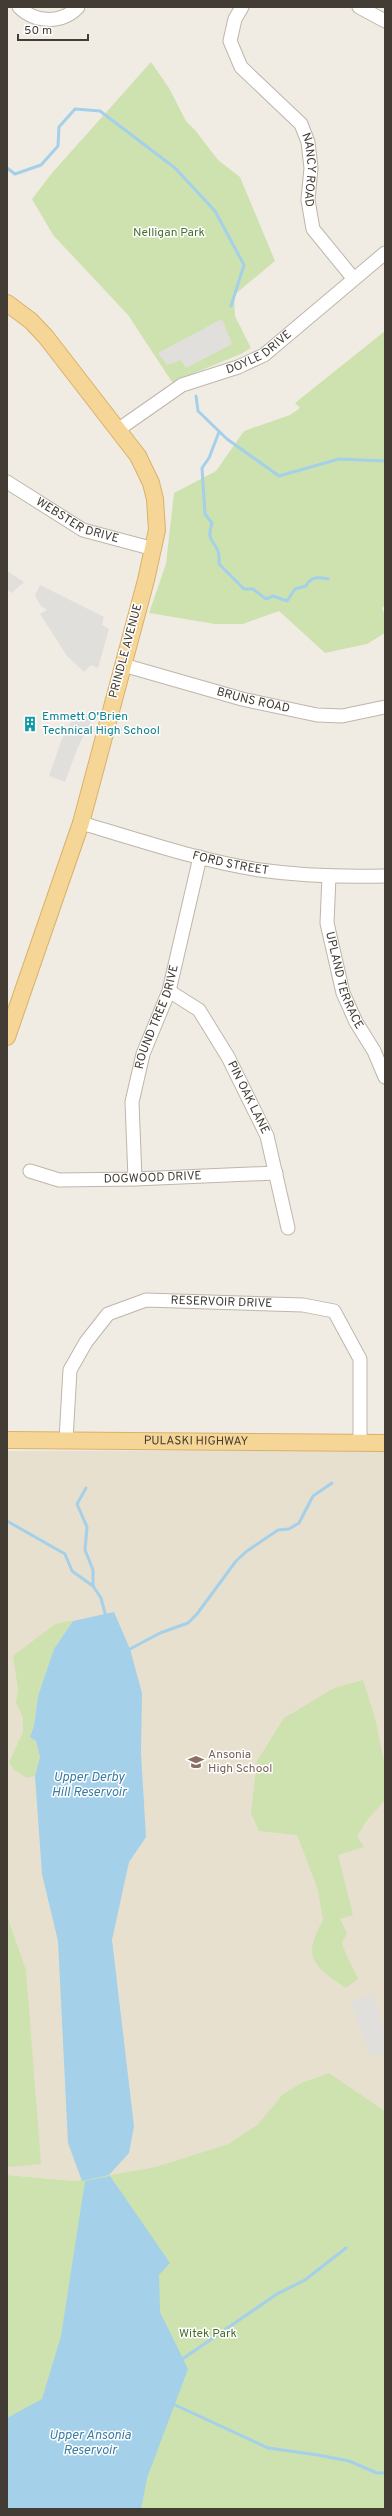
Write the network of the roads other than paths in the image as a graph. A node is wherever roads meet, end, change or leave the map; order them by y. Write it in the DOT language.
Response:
graph roads {
  1 [pos="19,7"];
  2 [pos="78,7"];
  3 [pos="242,7"];
  4 [pos="359,7"];
  5 [pos="385,21"];
  6 [pos="385,253"];
  7 [pos="354,278"];
  8 [pos="7,303"];
  9 [pos="119,429"];
  10 [pos="7,482"];
  11 [pos="154,549"];
  12 [pos="123,665"];
  13 [pos="385,707"];
  14 [pos="81,823"];
  15 [pos="200,857"];
  16 [pos="330,876"];
  17 [pos="385,876"];
  18 [pos="169,991"];
  19 [pos="7,1034"];
  20 [pos="380,1049"];
  21 [pos="385,1077"];
  22 [pos="30,1171"];
  23 [pos="276,1173"];
  24 [pos="135,1180"];
  25 [pos="288,1228"];
  26 [pos="66,1439"];
  27 [pos="7,1440"];
  28 [pos="360,1443"];
  29 [pos="385,1443"];
  1 -- 2 [label="street"];
  3 -- 7 [label="street, NANCY ROAD"];
  4 -- 5 [label="street"];
  6 -- 7 [label="street, DOYLE DRIVE"];
  7 -- 9 [label="street, DOYLE DRIVE"];
  8 -- 9 [label="main road, PRINDLE AVENUE"];
  9 -- 11 [label="main road, PRINDLE AVENUE"];
  10 -- 11 [label="street, WEBSTER DRIVE"];
  11 -- 12 [label="main road, PRINDLE AVENUE"];
  12 -- 13 [label="street, BRUNS ROAD"];
  12 -- 14 [label="main road, PRINDLE AVENUE"];
  14 -- 15 [label="street, FORD STREET"];
  14 -- 19 [label="main road, PRINDLE AVENUE"];
  15 -- 16 [label="street, FORD STREET"];
  15 -- 18 [label="street, ROUND TREE DRIVE"];
  16 -- 17 [label="street, FORD STREET"];
  16 -- 20 [label="street, UPLAND TERRACE"];
  18 -- 23 [label="street, PIN OAK LANE"];
  18 -- 24 [label="street, ROUND TREE DRIVE"];
  20 -- 21 [label="street, UPLAND TERRACE"];
  22 -- 24 [label="street, DOGWOOD DRIVE"];
  23 -- 24 [label="street, DOGWOOD DRIVE"];
  23 -- 25 [label="street, PIN OAK LANE"];
  26 -- 27 [label="main road, PULASKI HIGHWAY"];
  26 -- 28 [label="main road, PULASKI HIGHWAY"];
  26 -- 28 [label="street, RESERVOIR DRIVE"];
  28 -- 29 [label="main road, PULASKI HIGHWAY"];
}
